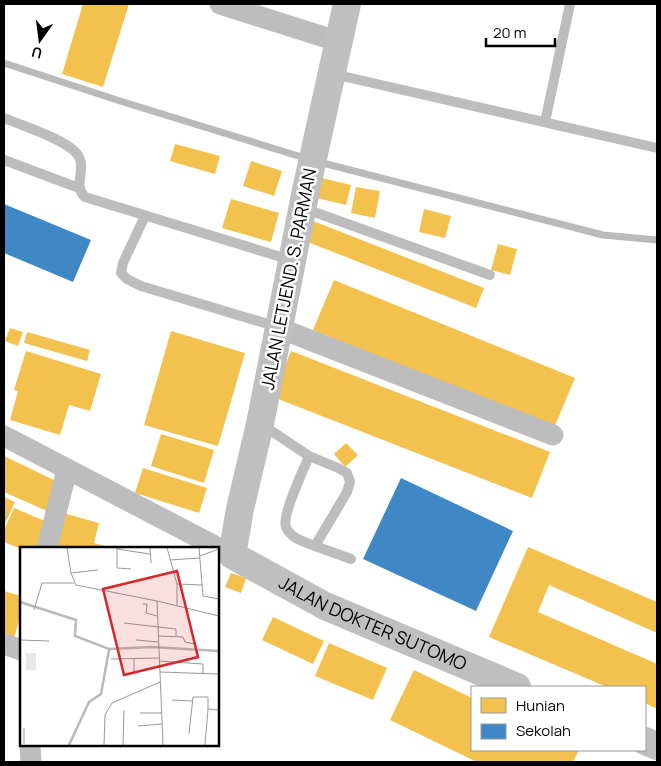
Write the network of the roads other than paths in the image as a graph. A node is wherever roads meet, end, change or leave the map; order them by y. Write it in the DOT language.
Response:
graph roads {
  1 [pos="220,4"];
  2 [pos="347,4"];
  3 [pos="570,4"];
  4 [pos="340,42"];
  5 [pos="332,74"];
  6 [pos="4,118"];
  7 [pos="546,122"];
  8 [pos="657,148"];
  9 [pos="4,160"];
  10 [pos="79,188"];
  11 [pos="304,199"];
  12 [pos="145,216"];
  13 [pos="292,260"];
  14 [pos="490,275"];
  15 [pos="279,328"];
  16 [pos="260,424"];
  17 [pos="553,435"];
  18 [pos="4,436"];
  19 [pos="309,456"];
  20 [pos="67,470"];
  21 [pos="316,546"];
  22 [pos="47,547"];
  23 [pos="218,547"];
  24 [pos="219,547"];
  25 [pos="232,554"];
  26 [pos="351,559"];
  27 [pos="4,644"];
  28 [pos="20,650"];
  29 [pos="515,686"];
  30 [pos="30,746"];
  31 [pos="31,762"];
  1 -- 4 [label="street"];
  2 -- 4 [label="main road, JALAN LETJEND. S. PARMAN"];
  3 -- 7 [label="lane"];
  4 -- 5 [label="main road, JALAN LETJEND. S. PARMAN"];
  5 -- 7 [label="lane"];
  5 -- 11 [label="main road, JALAN LETJEND. S. PARMAN"];
  6 -- 10 [label="lane"];
  7 -- 8 [label="lane"];
  9 -- 10 [label="lane"];
  10 -- 12 [label="lane"];
  11 -- 13 [label="main road, JALAN LETJEND. S. PARMAN"];
  11 -- 14 [label="lane"];
  12 -- 13 [label="lane"];
  12 -- 15 [label="lane"];
  13 -- 15 [label="main road, JALAN LETJEND. S. PARMAN"];
  15 -- 16 [label="main road, JALAN LETJEND. S. PARMAN"];
  15 -- 17 [label="street"];
  16 -- 19 [label="lane"];
  16 -- 25 [label="main road, JALAN LETJEND. S. PARMAN"];
  18 -- 20 [label="street"];
  19 -- 21 [label="lane"];
  19 -- 21 [label="lane"];
  20 -- 22 [label="street"];
  20 -- 23 [label="street"];
  21 -- 26 [label="lane"];
  24 -- 25 [label="street"];
  25 -- 29 [label="main road, JALAN DOKTER SUTOMO"];
  27 -- 28 [label="street"];
  30 -- 31 [label="street"];
}
